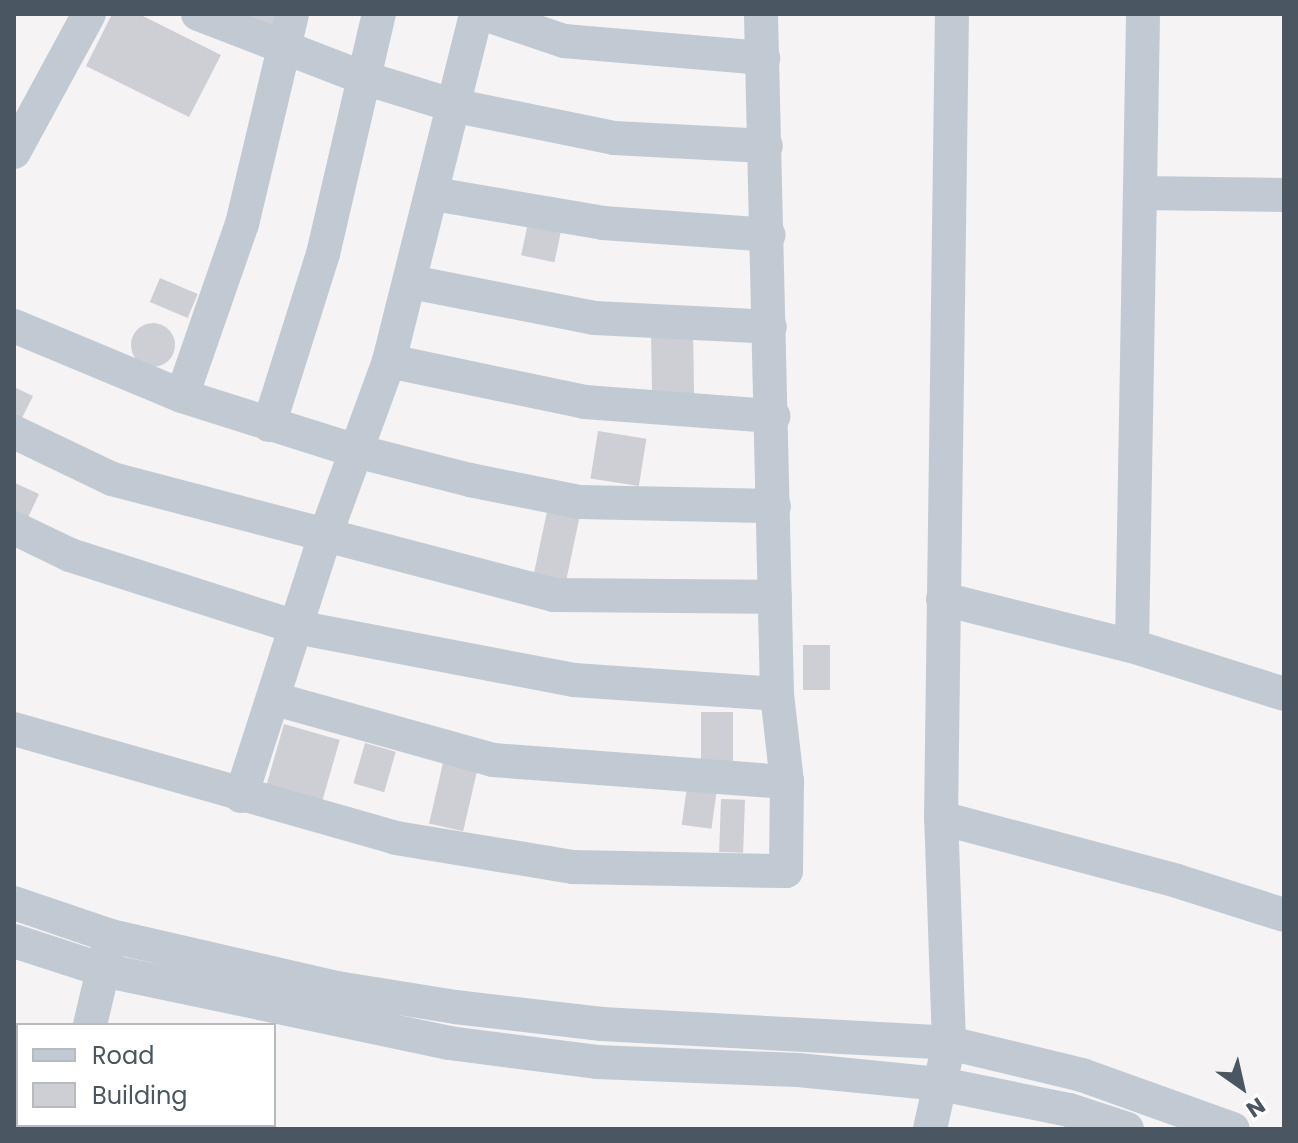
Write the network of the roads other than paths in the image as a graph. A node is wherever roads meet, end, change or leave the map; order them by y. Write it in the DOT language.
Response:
graph roads {
  1 [pos="89,14"];
  2 [pos="198,14"];
  3 [pos="292,14"];
  4 [pos="379,14"];
  5 [pos="476,14"];
  6 [pos="484,14"];
  7 [pos="761,14"];
  8 [pos="952,14"];
  9 [pos="1143,14"];
  10 [pos="283,49"];
  11 [pos="763,58"];
  12 [pos="361,77"];
  13 [pos="452,105"];
  14 [pos="18,133"];
  15 [pos="766,146"];
  16 [pos="1140,193"];
  17 [pos="434,194"];
  18 [pos="1284,195"];
  19 [pos="769,235"];
  20 [pos="411,282"];
  21 [pos="14,326"];
  22 [pos="770,327"];
  23 [pos="389,361"];
  24 [pos="182,396"];
  25 [pos="773,416"];
  26 [pos="269,425"];
  27 [pos="14,432"];
  28 [pos="356,451"];
  29 [pos="774,506"];
  30 [pos="14,528"];
  31 [pos="325,536"];
  32 [pos="775,597"];
  33 [pos="943,599"];
  34 [pos="296,627"];
  35 [pos="1132,646"];
  36 [pos="777,694"];
  37 [pos="1284,694"];
  38 [pos="275,699"];
  39 [pos="14,729"];
  40 [pos="787,782"];
  41 [pos="241,796"];
  42 [pos="941,818"];
  43 [pos="14,903"];
  44 [pos="1284,915"];
  45 [pos="111,936"];
  46 [pos="14,941"];
  47 [pos="103,970"];
  48 [pos="90,1023"];
  49 [pos="949,1043"];
  50 [pos="941,1084"];
  51 [pos="930,1129"];
  52 [pos="1127,1129"];
  53 [pos="1233,1129"];
  1 -- 14 [label="street"];
  2 -- 10 [label="street"];
  3 -- 10 [label="street"];
  4 -- 12 [label="street"];
  5 -- 13 [label="street"];
  6 -- 11 [label="street"];
  7 -- 11 [label="street"];
  8 -- 33 [label="street"];
  9 -- 16 [label="street"];
  10 -- 12 [label="street"];
  10 -- 24 [label="street"];
  11 -- 15 [label="street"];
  12 -- 13 [label="street"];
  12 -- 26 [label="street"];
  13 -- 15 [label="street"];
  13 -- 17 [label="street"];
  15 -- 19 [label="street"];
  16 -- 18 [label="street"];
  16 -- 35 [label="street"];
  17 -- 19 [label="street"];
  17 -- 20 [label="street"];
  19 -- 22 [label="street"];
  20 -- 22 [label="street"];
  20 -- 23 [label="street"];
  21 -- 24 [label="street"];
  22 -- 25 [label="street"];
  23 -- 25 [label="street"];
  23 -- 28 [label="street"];
  24 -- 26 [label="street"];
  25 -- 29 [label="street"];
  26 -- 28 [label="street"];
  27 -- 31 [label="street"];
  28 -- 29 [label="street"];
  28 -- 31 [label="street"];
  29 -- 32 [label="street"];
  30 -- 34 [label="street"];
  31 -- 32 [label="street"];
  31 -- 34 [label="street"];
  32 -- 36 [label="street"];
  33 -- 35 [label="street"];
  33 -- 42 [label="street"];
  34 -- 36 [label="street"];
  34 -- 38 [label="street"];
  35 -- 37 [label="street"];
  36 -- 40 [label="street"];
  38 -- 40 [label="street"];
  38 -- 41 [label="street"];
  39 -- 41 [label="street"];
  40 -- 41 [label="street"];
  42 -- 44 [label="street"];
  42 -- 49 [label="street"];
  43 -- 45 [label="street"];
  45 -- 47 [label="street"];
  45 -- 49 [label="street"];
  46 -- 47 [label="street"];
  47 -- 48 [label="street"];
  47 -- 50 [label="street"];
  49 -- 50 [label="street"];
  49 -- 53 [label="street"];
  50 -- 51 [label="street"];
  50 -- 52 [label="street"];
}
